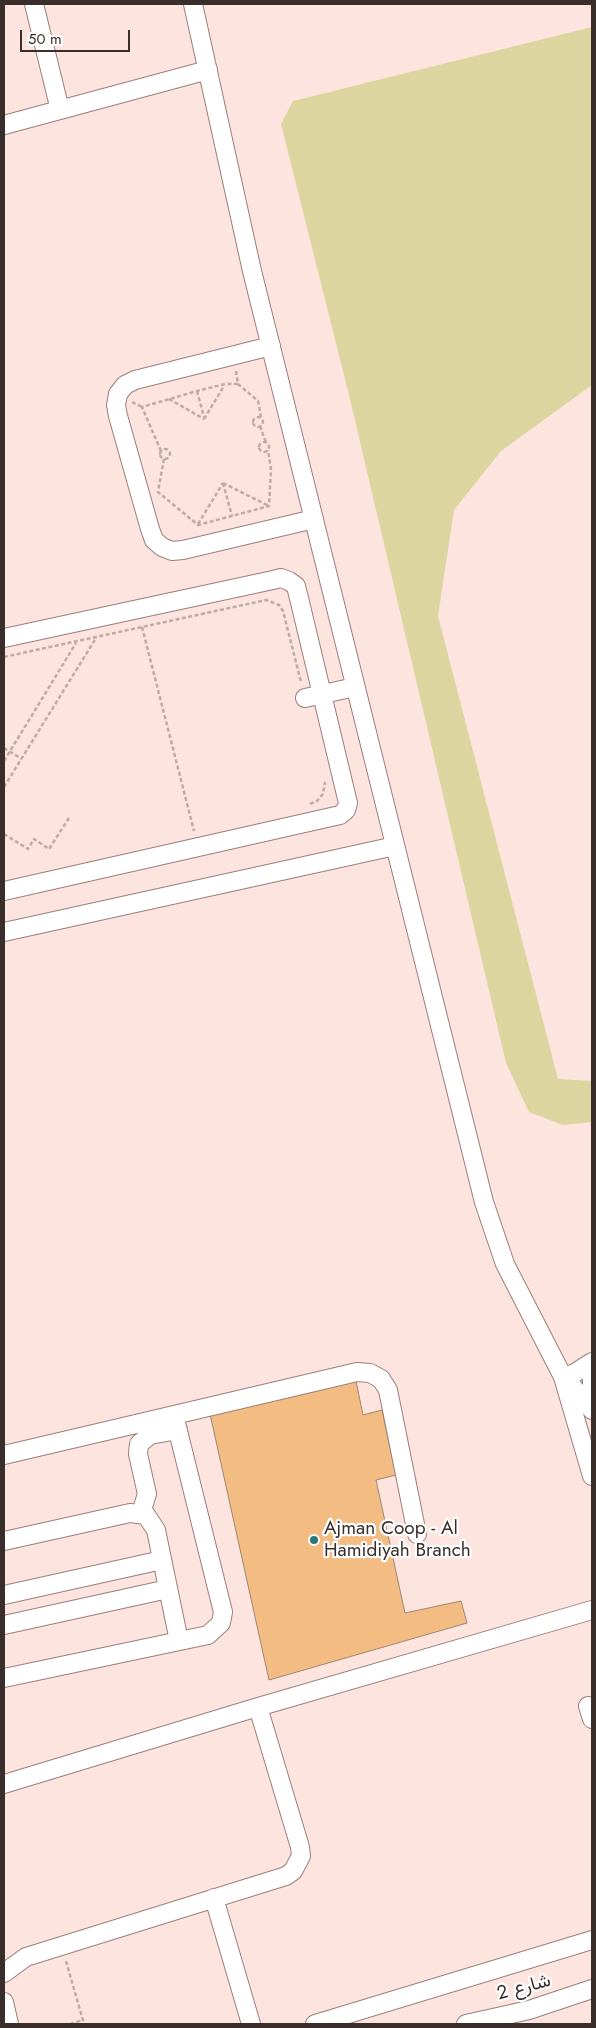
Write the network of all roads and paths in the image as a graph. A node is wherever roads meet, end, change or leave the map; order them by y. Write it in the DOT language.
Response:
graph roads {
  1 [pos="34,4"];
  2 [pos="193,4"];
  3 [pos="208,70"];
  4 [pos="60,110"];
  5 [pos="4,125"];
  6 [pos="271,346"];
  7 [pos="234,354"];
  8 [pos="224,384"];
  9 [pos="238,384"];
  10 [pos="197,391"];
  11 [pos="169,399"];
  12 [pos="261,417"];
  13 [pos="204,419"];
  14 [pos="260,426"];
  15 [pos="266,443"];
  16 [pos="268,450"];
  17 [pos="161,451"];
  18 [pos="164,459"];
  19 [pos="223,483"];
  20 [pos="269,506"];
  21 [pos="232,516"];
  22 [pos="314,519"];
  23 [pos="198,525"];
  24 [pos="142,627"];
  25 [pos="96,637"];
  26 [pos="4,638"];
  27 [pos="77,641"];
  28 [pos="4,658"];
  29 [pos="355,686"];
  30 [pos="313,696"];
  31 [pos="4,748"];
  32 [pos="10,751"];
  33 [pos="22,759"];
  34 [pos="4,760"];
  35 [pos="324,774"];
  36 [pos="4,787"];
  37 [pos="307,805"];
  38 [pos="69,818"];
  39 [pos="203,829"];
  40 [pos="194,831"];
  41 [pos="184,833"];
  42 [pos="4,834"];
  43 [pos="395,846"];
  44 [pos="4,891"];
  45 [pos="4,932"];
  46 [pos="592,1362"];
  47 [pos="564,1377"];
  48 [pos="592,1379"];
  49 [pos="592,1402"];
  50 [pos="592,1410"];
  51 [pos="176,1422"];
  52 [pos="4,1455"];
  53 [pos="592,1476"];
  54 [pos="141,1513"];
  55 [pos="417,1534"];
  56 [pos="4,1541"];
  57 [pos="162,1560"];
  58 [pos="168,1589"];
  59 [pos="4,1595"];
  60 [pos="592,1610"];
  61 [pos="4,1625"];
  62 [pos="179,1641"];
  63 [pos="7,1673"];
  64 [pos="258,1706"];
  65 [pos="4,1784"];
  66 [pos="214,1898"];
  67 [pos="592,1940"];
  68 [pos="61,1946"];
  69 [pos="4,1972"];
  70 [pos="592,1989"];
  71 [pos="4,2002"];
  72 [pos="84,2022"];
  73 [pos="9,2024"];
  74 [pos="70,2024"];
  75 [pos="251,2024"];
  76 [pos="315,2024"];
  77 [pos="466,2024"];
  1 -- 4 [label="street"];
  2 -- 3 [label="street"];
  3 -- 4 [label="street"];
  3 -- 6 [label="street"];
  4 -- 5 [label="street"];
  6 -- 7 [label="street"];
  6 -- 22 [label="street"];
  7 -- 9 [label="path"];
  7 -- 22 [label="street"];
  8 -- 9 [label="path"];
  8 -- 10 [label="path"];
  8 -- 13 [label="path"];
  9 -- 12 [label="path"];
  10 -- 11 [label="path"];
  10 -- 13 [label="path"];
  11 -- 13 [label="path"];
  11 -- 17 [label="path"];
  12 -- 14 [label="path"];
  12 -- 14 [label="path"];
  14 -- 15 [label="path"];
  15 -- 16 [label="path"];
  15 -- 16 [label="path"];
  16 -- 20 [label="path"];
  17 -- 18 [label="path"];
  17 -- 18 [label="path"];
  18 -- 23 [label="path"];
  19 -- 20 [label="path"];
  19 -- 21 [label="path"];
  19 -- 23 [label="path"];
  20 -- 21 [label="path"];
  21 -- 23 [label="path"];
  22 -- 29 [label="street"];
  24 -- 25 [label="path"];
  24 -- 30 [label="path"];
  24 -- 40 [label="path"];
  25 -- 27 [label="path"];
  25 -- 33 [label="path"];
  26 -- 30 [label="street"];
  27 -- 28 [label="path"];
  27 -- 32 [label="path"];
  29 -- 30 [label="street"];
  29 -- 43 [label="street"];
  30 -- 44 [label="street"];
  31 -- 32 [label="path"];
  32 -- 33 [label="path"];
  32 -- 34 [label="path"];
  33 -- 36 [label="path"];
  35 -- 37 [label="path"];
  38 -- 42 [label="path"];
  39 -- 40 [label="path"];
  40 -- 41 [label="path"];
  43 -- 45 [label="street"];
  43 -- 47 [label="street"];
  46 -- 47 [label="street"];
  47 -- 50 [label="street"];
  47 -- 53 [label="street"];
  48 -- 49 [label="street"];
  51 -- 52 [label="street"];
  51 -- 54 [label="street"];
  51 -- 55 [label="street"];
  51 -- 62 [label="street"];
  54 -- 56 [label="street"];
  54 -- 57 [label="street"];
  57 -- 58 [label="street"];
  57 -- 59 [label="street"];
  58 -- 61 [label="street"];
  58 -- 62 [label="street"];
  60 -- 64 [label="street"];
  62 -- 63 [label="street"];
  64 -- 65 [label="street"];
  64 -- 66 [label="street"];
  66 -- 68 [label="street"];
  66 -- 75 [label="street"];
  67 -- 76 [label="street"];
  68 -- 69 [label="street"];
  68 -- 72 [label="path"];
  70 -- 77 [label="street, شارع 2"];
  71 -- 73 [label="street"];
  72 -- 74 [label="path"];
}
